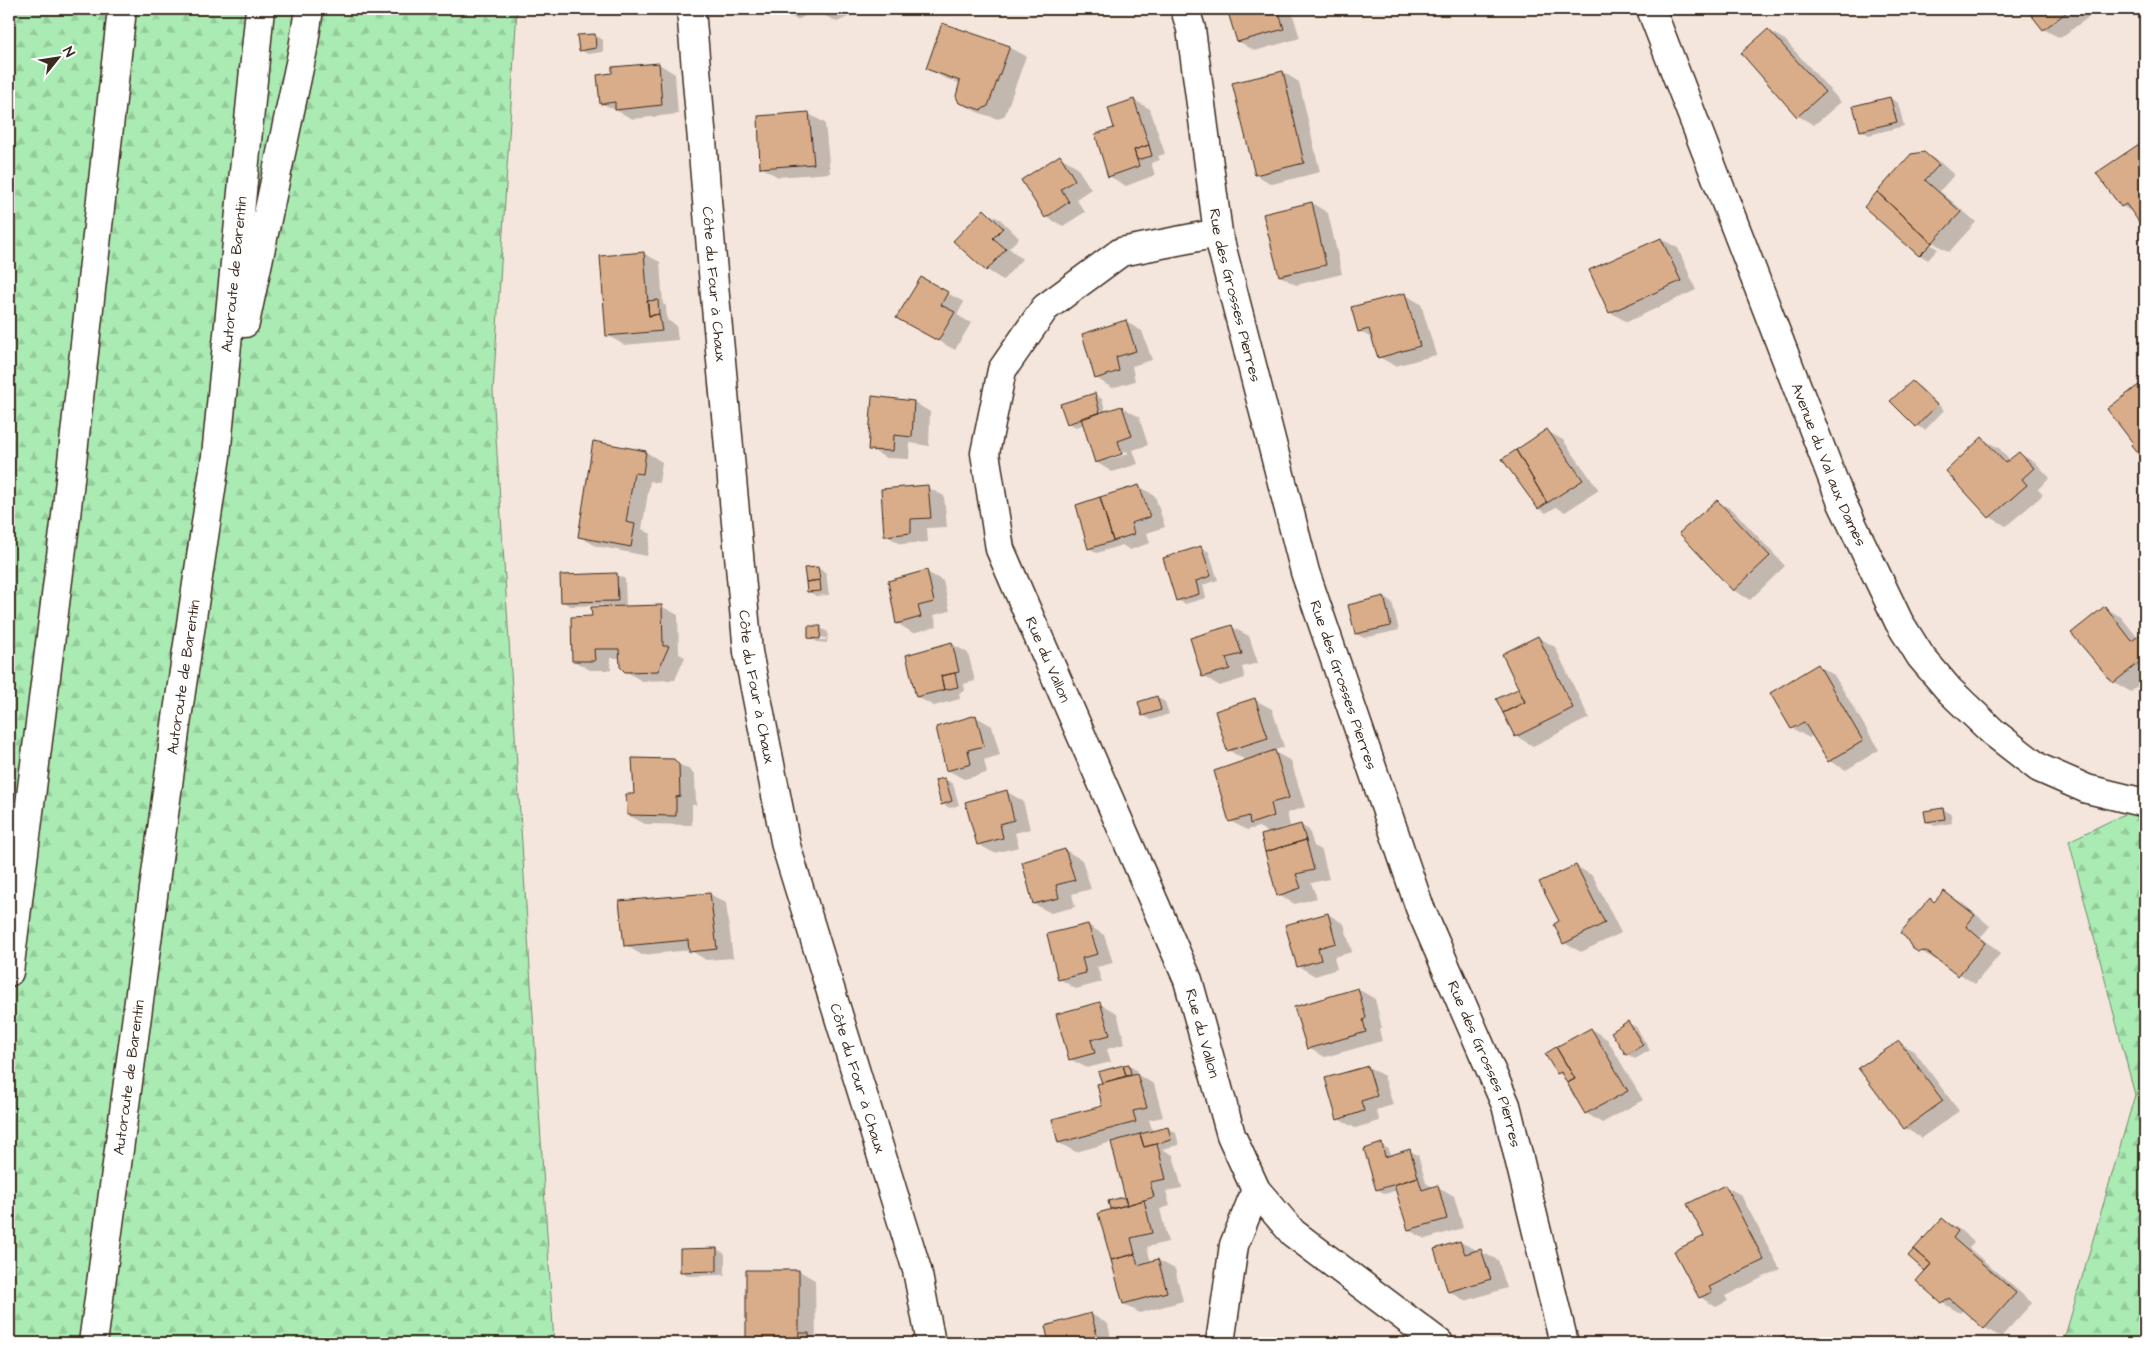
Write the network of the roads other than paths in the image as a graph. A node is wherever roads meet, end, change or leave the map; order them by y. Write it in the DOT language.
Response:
graph roads {
  1 [pos="104,9"];
  2 [pos="122,9"];
  3 [pos="260,9"];
  4 [pos="309,9"];
  5 [pos="692,9"];
  6 [pos="1185,9"];
  7 [pos="1651,9"];
  8 [pos="111,110"];
  9 [pos="1218,233"];
  10 [pos="216,456"];
  11 [pos="2145,803"];
  12 [pos="9,972"];
  13 [pos="1256,1190"];
  14 [pos="93,1343"];
  15 [pos="931,1343"];
  16 [pos="1220,1343"];
  17 [pos="1438,1343"];
  18 [pos="1564,1343"];
  1 -- 8 [label="main road"];
  2 -- 8 [label="main road"];
  3 -- 10 [label="main road, Autoroute de Barentin"];
  4 -- 10 [label="main road"];
  5 -- 15 [label="main road, Côte du Four à Chaux"];
  6 -- 9 [label="main road, Rue des Grosses Pierres"];
  7 -- 11 [label="main road, Avenue du Val aux Dames"];
  8 -- 12 [label="main road"];
  9 -- 13 [label="main road, Rue du Vallon"];
  9 -- 18 [label="main road, Rue des Grosses Pierres"];
  10 -- 14 [label="main road, Autoroute de Barentin"];
  13 -- 16 [label="main road"];
  13 -- 17 [label="main road, Rue du Vallon"];
}
